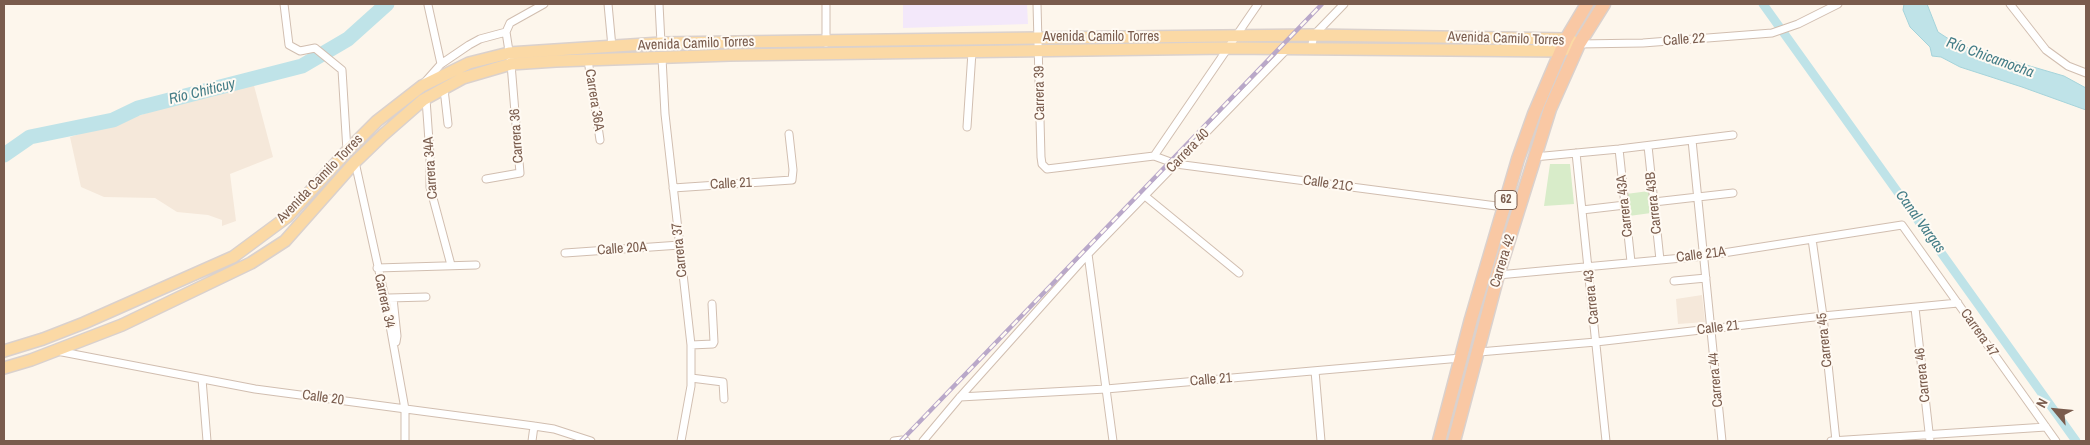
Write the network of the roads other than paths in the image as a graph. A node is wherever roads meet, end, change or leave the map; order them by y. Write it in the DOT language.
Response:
graph roads {
  1 [pos="284,4"];
  2 [pos="544,4"];
  3 [pos="608,4"];
  4 [pos="660,4"];
  5 [pos="826,4"];
  6 [pos="1037,4"];
  7 [pos="1258,4"];
  8 [pos="1344,4"];
  9 [pos="1587,4"];
  10 [pos="1604,4"];
  11 [pos="1838,4"];
  12 [pos="2010,4"];
  13 [pos="428,5"];
  14 [pos="506,32"];
  15 [pos="1314,35"];
  16 [pos="1236,36"];
  17 [pos="1038,38"];
  18 [pos="1566,39"];
  19 [pos="826,40"];
  20 [pos="661,44"];
  21 [pos="1579,44"];
  22 [pos="612,47"];
  23 [pos="1227,48"];
  24 [pos="1288,49"];
  25 [pos="1310,49"];
  26 [pos="1039,51"];
  27 [pos="1561,51"];
  28 [pos="972,52"];
  29 [pos="825,54"];
  30 [pos="662,58"];
  31 [pos="510,59"];
  32 [pos="588,60"];
  33 [pos="441,64"];
  34 [pos="2086,73"];
  35 [pos="422,86"];
  36 [pos="444,88"];
  37 [pos="426,99"];
  38 [pos="448,124"];
  39 [pos="967,127"];
  40 [pos="789,134"];
  41 [pos="1733,135"];
  42 [pos="600,140"];
  43 [pos="1692,140"];
  44 [pos="1648,146"];
  45 [pos="1619,149"];
  46 [pos="347,151"];
  47 [pos="1576,153"];
  48 [pos="1154,156"];
  49 [pos="1534,157"];
  50 [pos="355,162"];
  51 [pos="1176,164"];
  52 [pos="486,179"];
  53 [pos="673,188"];
  54 [pos="1733,193"];
  55 [pos="1145,196"];
  56 [pos="1699,196"];
  57 [pos="1654,202"];
  58 [pos="1625,205"];
  59 [pos="1504,207"];
  60 [pos="1582,210"];
  61 [pos="1902,225"];
  62 [pos="1812,239"];
  63 [pos="680,245"];
  64 [pos="565,253"];
  65 [pos="1088,254"];
  66 [pos="1704,256"];
  67 [pos="1660,260"];
  68 [pos="1631,262"];
  69 [pos="451,265"];
  70 [pos="476,265"];
  71 [pos="1588,266"];
  72 [pos="377,268"];
  73 [pos="1239,273"];
  74 [pos="1498,275"];
  75 [pos="1706,278"];
  76 [pos="1674,282"];
  77 [pos="426,297"];
  78 [pos="385,298"];
  79 [pos="393,298"];
  80 [pos="1958,303"];
  81 [pos="712,304"];
  82 [pos="1916,308"];
  83 [pos="1823,316"];
  84 [pos="1712,330"];
  85 [pos="393,342"];
  86 [pos="1596,342"];
  87 [pos="691,345"];
  88 [pos="54,350"];
  89 [pos="4,351"];
  90 [pos="1479,352"];
  91 [pos="1461,358"];
  92 [pos="4,368"];
  93 [pos="1315,370"];
  94 [pos="691,378"];
  95 [pos="202,379"];
  96 [pos="1106,389"];
  97 [pos="960,397"];
  98 [pos="724,399"];
  99 [pos="405,409"];
  100 [pos="534,426"];
  101 [pos="2046,428"];
  102 [pos="1930,438"];
  103 [pos="207,441"];
  104 [pos="405,441"];
  105 [pos="532,441"];
  106 [pos="591,441"];
  107 [pos="681,441"];
  108 [pos="894,441"];
  109 [pos="906,441"];
  110 [pos="923,441"];
  111 [pos="1113,441"];
  112 [pos="1321,441"];
  113 [pos="1439,441"];
  114 [pos="1454,441"];
  115 [pos="1606,441"];
  116 [pos="1722,441"];
  117 [pos="1831,441"];
  118 [pos="1836,441"];
  119 [pos="2056,441"];
  1 -- 46 [label="street"];
  2 -- 14 [label="street"];
  3 -- 22 [label="street"];
  4 -- 20 [label="street"];
  5 -- 19 [label="street"];
  6 -- 17 [label="street, Carrera 39"];
  7 -- 16 [label="street, Carrera 40"];
  8 -- 15 [label="street"];
  9 -- 18 [label="highway, Carrera 42 / 62"];
  10 -- 21 [label="highway, Carrera 42 / 62"];
  11 -- 21 [label="street, Calle 22"];
  12 -- 34 [label="street"];
  13 -- 33 [label="street"];
  14 -- 31 [label="street"];
  14 -- 33 [label="street"];
  15 -- 16 [label="main road, Avenida Camilo Torres"];
  15 -- 18 [label="main road, Avenida Camilo Torres"];
  15 -- 25 [label="street"];
  16 -- 17 [label="main road, Avenida Camilo Torres"];
  16 -- 23 [label="street, Carrera 40"];
  17 -- 19 [label="main road, Avenida Camilo Torres"];
  17 -- 26 [label="street, Carrera 39"];
  18 -- 21 [label="main road, Avenida Camilo Torres"];
  18 -- 27 [label="highway, Carrera 42 / 62"];
  19 -- 20 [label="main road, Avenida Camilo Torres"];
  19 -- 29 [label="street"];
  20 -- 22 [label="main road, Avenida Camilo Torres"];
  21 -- 27 [label="main road, Avenida Camilo Torres"];
  21 -- 49 [label="highway, Carrera 42 / 62"];
  22 -- 31 [label="main road, Avenida Camilo Torres"];
  23 -- 24 [label="main road, Avenida Camilo Torres"];
  23 -- 26 [label="main road, Avenida Camilo Torres"];
  23 -- 48 [label="street, Carrera 40"];
  24 -- 25 [label="main road, Avenida Camilo Torres"];
  24 -- 51 [label="street, Carrera 40"];
  25 -- 27 [label="main road, Avenida Camilo Torres"];
  26 -- 28 [label="main road, Avenida Camilo Torres"];
  26 -- 48 [label="street, Carrera 39"];
  27 -- 59 [label="highway, Carrera 42 / 62"];
  28 -- 29 [label="main road, Avenida Camilo Torres"];
  28 -- 39 [label="street"];
  29 -- 30 [label="main road, Avenida Camilo Torres"];
  30 -- 32 [label="main road, Avenida Camilo Torres"];
  30 -- 53 [label="street, Carrera 37"];
  31 -- 32 [label="main road, Avenida Camilo Torres"];
  31 -- 35 [label="main road, Avenida Camilo Torres"];
  31 -- 36 [label="main road, Avenida Camilo Torres"];
  31 -- 52 [label="street, Carrera 36"];
  32 -- 42 [label="street, Carrera 36A"];
  33 -- 35 [label="street"];
  35 -- 46 [label="main road, Avenida Camilo Torres"];
  36 -- 37 [label="main road, Avenida Camilo Torres"];
  36 -- 38 [label="street"];
  37 -- 50 [label="main road, Avenida Camilo Torres"];
  37 -- 69 [label="street, Carrera 34A"];
  40 -- 53 [label="street, Calle 21"];
  41 -- 43 [label="street"];
  43 -- 44 [label="street"];
  43 -- 56 [label="street, Carrera 44"];
  44 -- 45 [label="street"];
  44 -- 57 [label="street, Carrera 43B"];
  45 -- 47 [label="street"];
  45 -- 58 [label="street, Carrera 43A"];
  46 -- 89 [label="main road, Avenida Camilo Torres"];
  47 -- 49 [label="street"];
  47 -- 60 [label="street, Carrera 43"];
  48 -- 51 [label="street, Calle 21C"];
  49 -- 74 [label="highway, Carrera 42 / 62"];
  50 -- 72 [label="street, Carrera 34"];
  50 -- 88 [label="main road, Avenida Camilo Torres"];
  51 -- 55 [label="street, Carrera 40"];
  51 -- 59 [label="street, Calle 21C"];
  53 -- 63 [label="street, Carrera 37"];
  54 -- 56 [label="street"];
  55 -- 65 [label="street, Carrera 40"];
  55 -- 73 [label="street"];
  56 -- 57 [label="street"];
  56 -- 66 [label="street, Carrera 44"];
  57 -- 67 [label="street, Carrera 43B"];
  58 -- 60 [label="street"];
  58 -- 68 [label="street, Carrera 43A"];
  59 -- 91 [label="highway, Carrera 42 / 62"];
  60 -- 71 [label="street, Carrera 43"];
  61 -- 62 [label="street, Calle 21A"];
  61 -- 80 [label="street, Carrera 47"];
  62 -- 66 [label="street, Calle 21A"];
  62 -- 83 [label="street, Carrera 45"];
  63 -- 64 [label="street, Calle 20A"];
  63 -- 87 [label="street, Carrera 37"];
  65 -- 96 [label="street"];
  65 -- 97 [label="street, Carrera 40"];
  66 -- 67 [label="street, Calle 21A"];
  66 -- 75 [label="street, Carrera 44"];
  67 -- 68 [label="street, Calle 21A"];
  68 -- 71 [label="street, Calle 21A"];
  69 -- 70 [label="street"];
  69 -- 72 [label="street"];
  71 -- 74 [label="street, Calle 21A"];
  71 -- 86 [label="street, Carrera 43"];
  72 -- 78 [label="street, Carrera 34"];
  74 -- 90 [label="highway, Carrera 42 / 62"];
  75 -- 76 [label="street"];
  75 -- 84 [label="street, Carrera 44"];
  77 -- 79 [label="street"];
  78 -- 79 [label="street"];
  78 -- 85 [label="street, Carrera 34"];
  79 -- 85 [label="street"];
  80 -- 82 [label="street, Calle 21"];
  80 -- 101 [label="street, Carrera 47"];
  81 -- 87 [label="street"];
  82 -- 83 [label="street, Calle 21"];
  82 -- 102 [label="street, Carrera 46"];
  83 -- 84 [label="street, Calle 21"];
  83 -- 118 [label="street, Carrera 45"];
  84 -- 86 [label="street, Calle 21"];
  84 -- 116 [label="street, Carrera 44"];
  85 -- 99 [label="street, Carrera 34"];
  86 -- 90 [label="street, Calle 21"];
  86 -- 115 [label="street, Carrera 43"];
  87 -- 94 [label="street, Carrera 37"];
  88 -- 92 [label="main road, Avenida Camilo Torres"];
  88 -- 95 [label="street, Calle 20"];
  90 -- 114 [label="highway, Carrera 42 / 62"];
  91 -- 93 [label="street, Calle 21"];
  91 -- 113 [label="highway, Carrera 42 / 62"];
  93 -- 96 [label="street, Calle 21"];
  93 -- 112 [label="street"];
  94 -- 98 [label="street"];
  94 -- 107 [label="street, Carrera 37"];
  95 -- 99 [label="street, Calle 20"];
  95 -- 103 [label="street"];
  96 -- 97 [label="street, Calle 21"];
  96 -- 111 [label="street"];
  97 -- 110 [label="street, Carrera 40"];
  99 -- 100 [label="street, Calle 20"];
  99 -- 104 [label="street, Carrera 34"];
  100 -- 105 [label="street"];
  100 -- 106 [label="street, Calle 20"];
  101 -- 102 [label="street"];
  101 -- 119 [label="street, Carrera 47"];
  102 -- 118 [label="street"];
  108 -- 109 [label="street"];
  117 -- 118 [label="street"];
}
